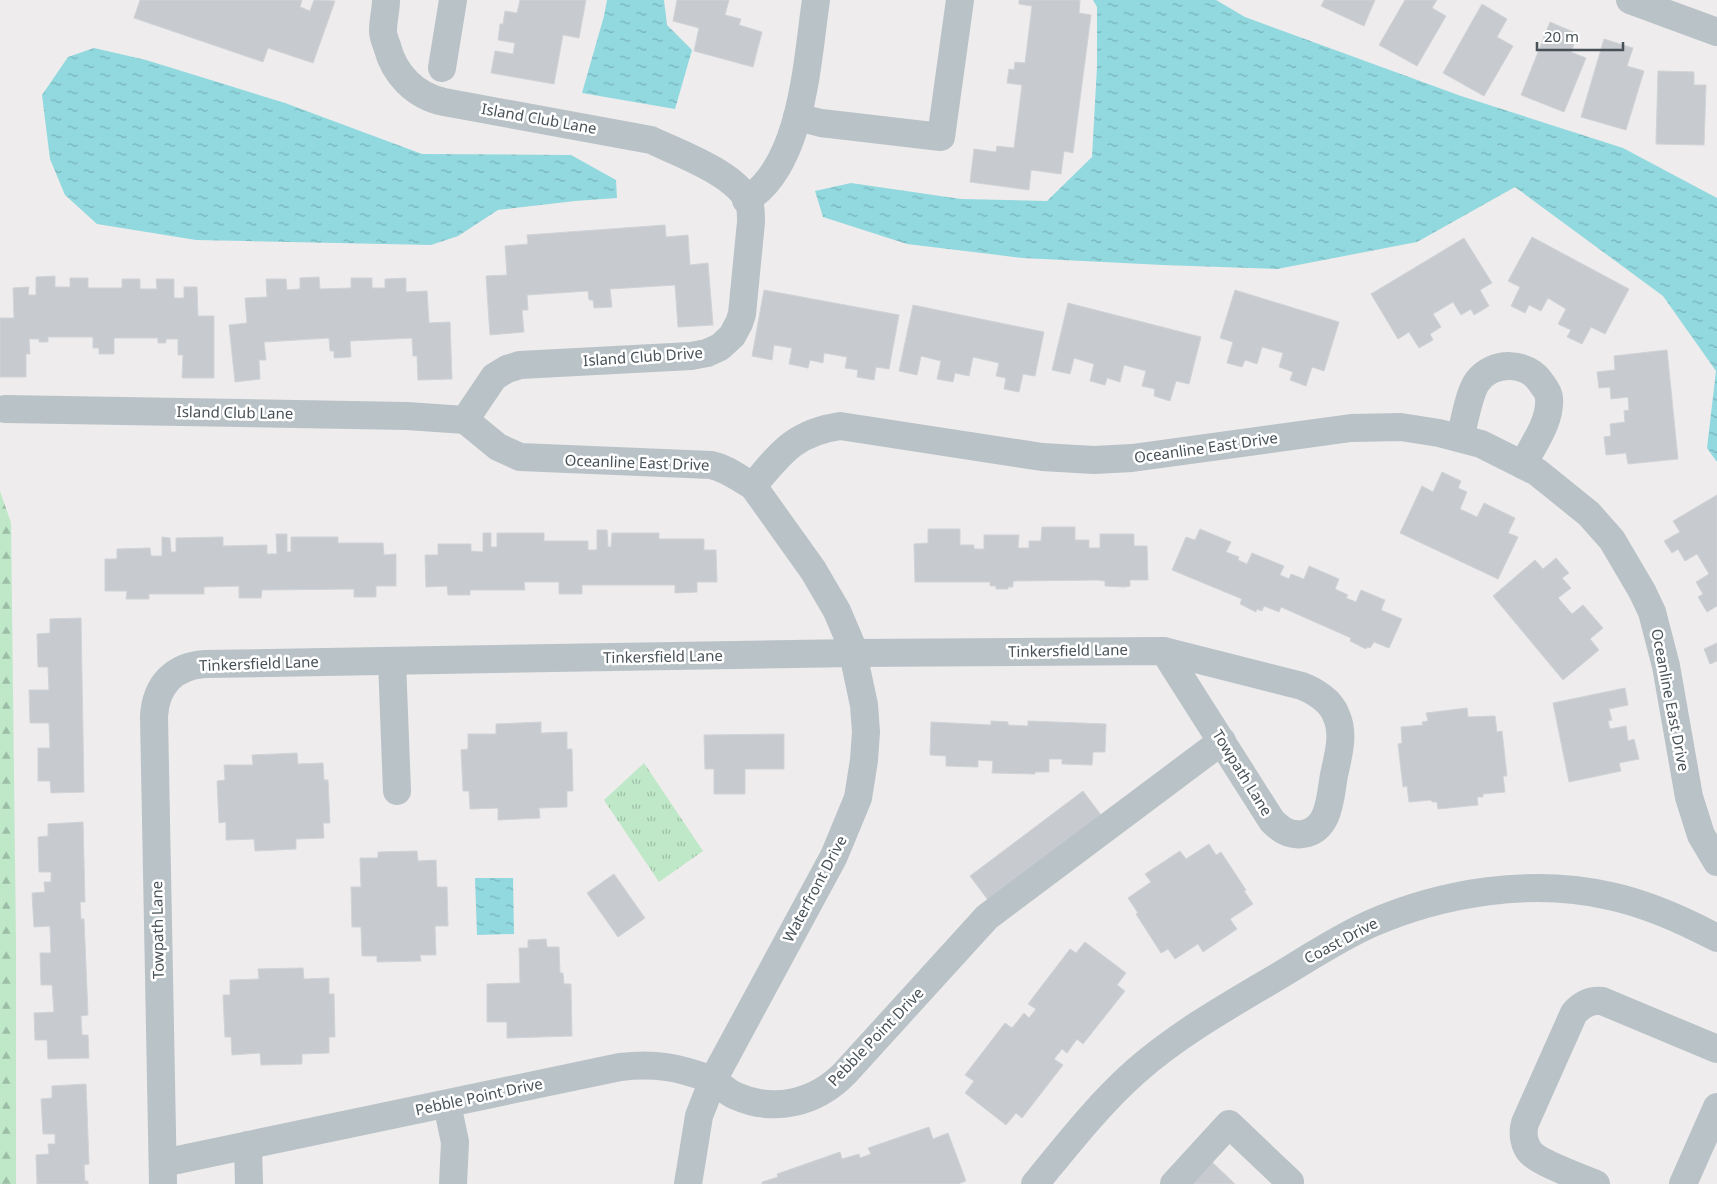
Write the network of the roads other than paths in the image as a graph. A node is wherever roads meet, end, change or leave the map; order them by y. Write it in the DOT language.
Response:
graph roads {
  1 [pos="386,0"];
  2 [pos="453,0"];
  3 [pos="816,0"];
  4 [pos="960,0"];
  5 [pos="1630,0"];
  6 [pos="1661,5"];
  7 [pos="1717,32"];
  8 [pos="442,68"];
  9 [pos="797,117"];
  10 [pos="746,200"];
  11 [pos="5,409"];
  12 [pos="465,420"];
  13 [pos="1460,438"];
  14 [pos="1522,465"];
  15 [pos="753,486"];
  16 [pos="1164,651"];
  17 [pos="854,654"];
  18 [pos="392,661"];
  19 [pos="167,680"];
  20 [pos="1222,740"];
  21 [pos="397,791"];
  22 [pos="1717,862"];
  23 [pos="1717,938"];
  24 [pos="1717,1049"];
  25 [pos="713,1080"];
  26 [pos="447,1104"];
  27 [pos="1717,1107"];
  28 [pos="248,1145"];
  29 [pos="163,1173"];
  30 [pos="249,1184"];
  31 [pos="453,1184"];
  32 [pos="688,1184"];
  33 [pos="1035,1184"];
  34 [pos="1174,1184"];
  35 [pos="1288,1184"];
  36 [pos="1596,1184"];
  37 [pos="1683,1184"];
  1 -- 10 [label="street, Island Club Lane"];
  2 -- 8 [label="street"];
  3 -- 9 [label="street"];
  4 -- 9 [label="street"];
  5 -- 6 [label="street"];
  6 -- 7 [label="street"];
  9 -- 10 [label="street"];
  10 -- 12 [label="street, Island Club Drive"];
  11 -- 12 [label="street, Island Club Lane"];
  12 -- 15 [label="street, Oceanline East Drive"];
  13 -- 14 [label="street, Oceanline East Drive"];
  13 -- 14 [label="street"];
  13 -- 15 [label="street, Oceanline East Drive"];
  14 -- 22 [label="street, Oceanline East Drive"];
  15 -- 17 [label="street, Waterfront Drive"];
  16 -- 17 [label="street, Tinkersfield Lane"];
  16 -- 20 [label="street, Towpath Lane"];
  16 -- 20 [label="street, Towpath Lane"];
  17 -- 18 [label="street, Tinkersfield Lane"];
  17 -- 25 [label="street, Waterfront Drive"];
  18 -- 19 [label="street, Tinkersfield Lane"];
  18 -- 21 [label="street"];
  19 -- 29 [label="street, Towpath Lane"];
  20 -- 25 [label="street, Pebble Point Drive"];
  23 -- 33 [label="street, Coast Drive"];
  24 -- 36 [label="street"];
  25 -- 26 [label="street, Pebble Point Drive"];
  25 -- 32 [label="street, Waterfront Drive"];
  26 -- 28 [label="street, Pebble Point Drive"];
  26 -- 31 [label="street"];
  27 -- 37 [label="street"];
  28 -- 29 [label="street, Pebble Point Drive"];
  28 -- 30 [label="street"];
  34 -- 35 [label="street"];
}
